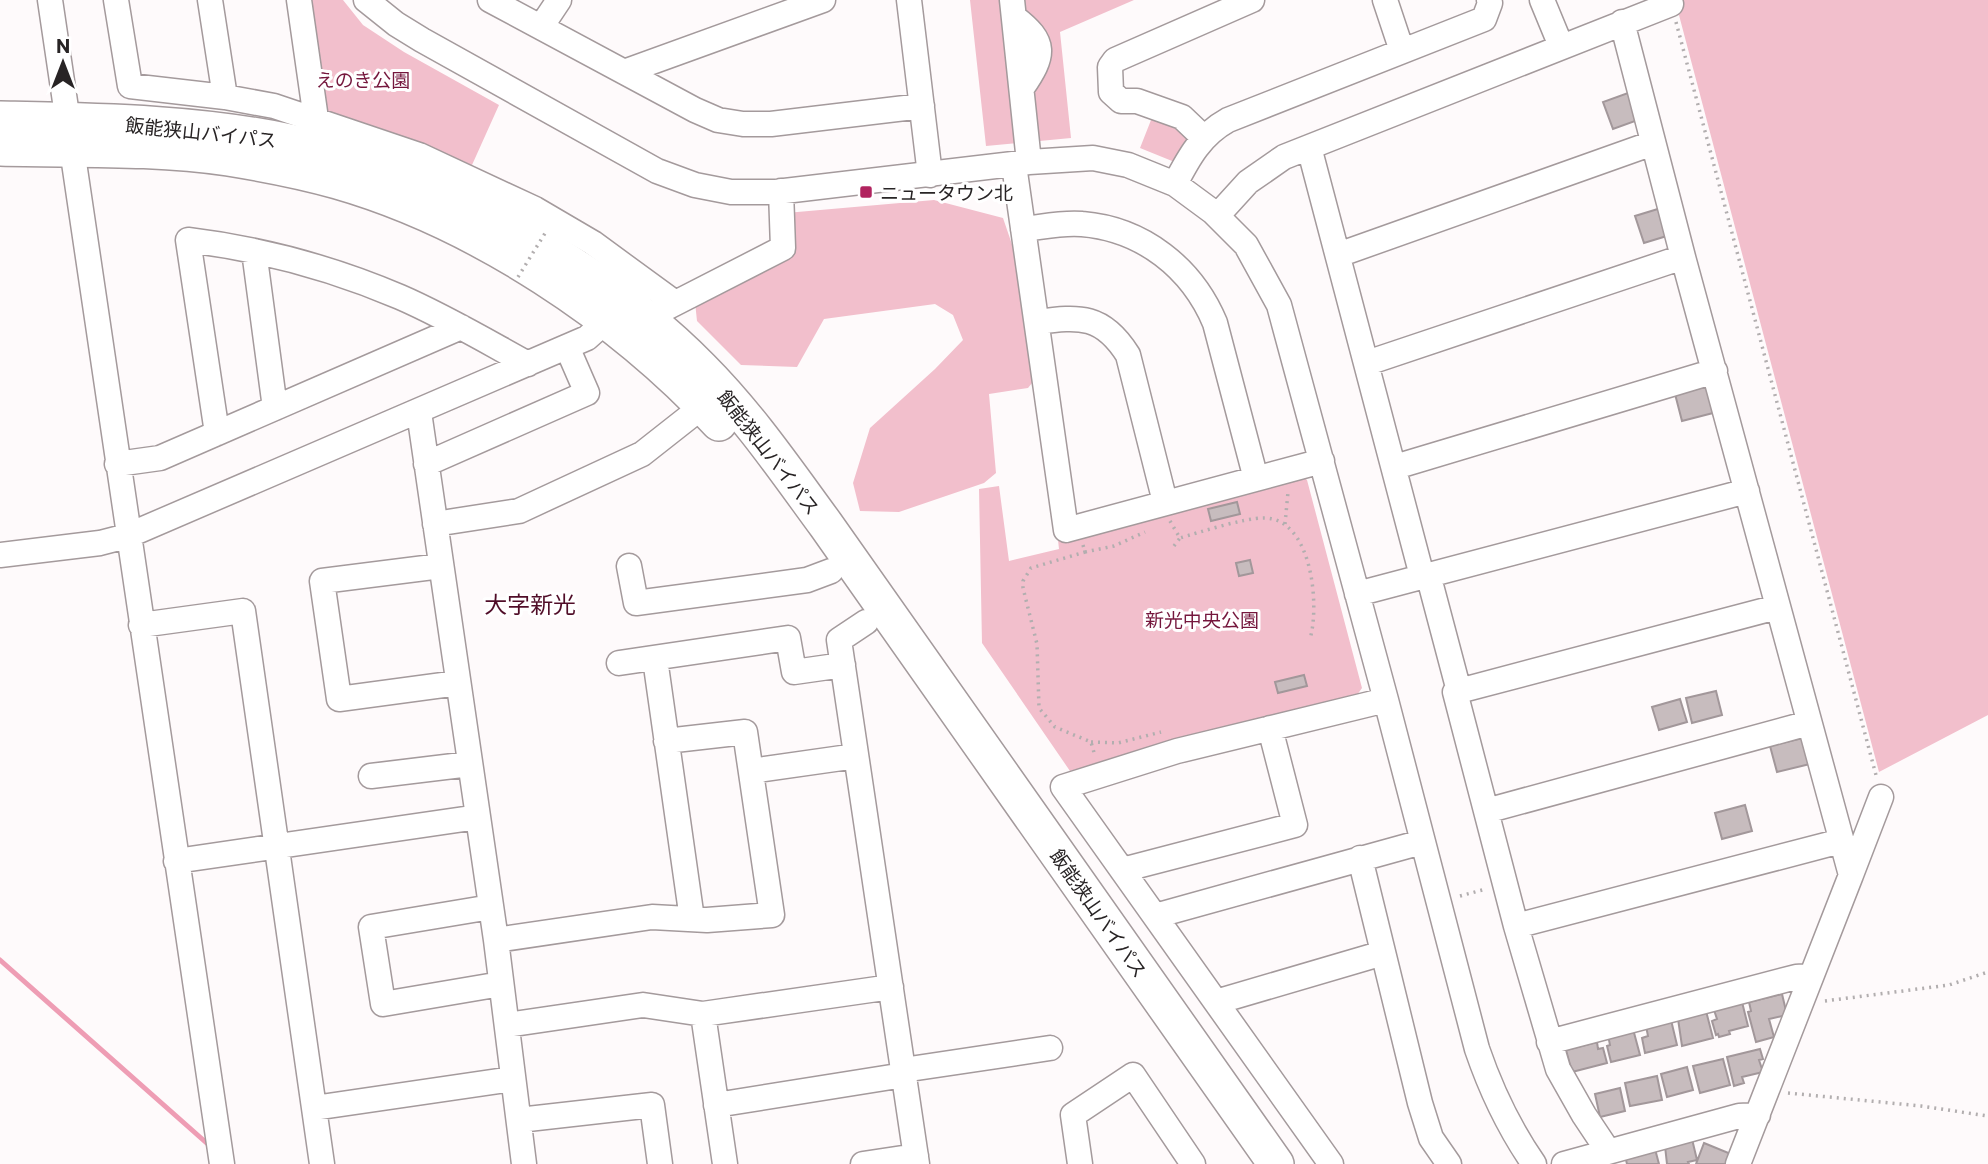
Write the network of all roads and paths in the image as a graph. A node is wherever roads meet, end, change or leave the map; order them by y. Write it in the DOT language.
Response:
graph roads {
  1 [pos="50,0"];
  2 [pos="116,0"];
  3 [pos="210,0"];
  4 [pos="299,0"];
  5 [pos="366,0"];
  6 [pos="490,0"];
  7 [pos="559,0"];
  8 [pos="823,0"];
  9 [pos="909,0"];
  10 [pos="1252,0"];
  11 [pos="1385,0"];
  12 [pos="1489,0"];
  13 [pos="1542,0"];
  14 [pos="1671,4"];
  15 [pos="1013,8"];
  16 [pos="1628,13"];
  17 [pos="541,27"];
  18 [pos="1561,46"];
  19 [pos="1402,51"];
  20 [pos="624,72"];
  21 [pos="225,97"];
  22 [pos="922,106"];
  23 [pos="0,119"];
  24 [pos="316,119"];
  25 [pos="70,135"];
  26 [pos="1203,137"];
  27 [pos="1653,143"];
  28 [pos="1310,147"];
  29 [pos="0,148"];
  30 [pos="1022,164"];
  31 [pos="930,175"];
  32 [pos="1175,184"];
  33 [pos="781,191"];
  34 [pos="1217,216"];
  35 [pos="1023,229"];
  36 [pos="547,230"];
  37 [pos="254,251"];
  38 [pos="1338,256"];
  39 [pos="1683,257"];
  40 [pos="518,277"];
  41 [pos="661,312"];
  42 [pos="606,321"];
  43 [pos="1037,323"];
  44 [pos="461,327"];
  45 [pos="567,347"];
  46 [pos="1367,363"];
  47 [pos="528,364"];
  48 [pos="1715,370"];
  49 [pos="703,406"];
  50 [pos="275,408"];
  51 [pos="419,412"];
  52 [pos="217,433"];
  53 [pos="1322,461"];
  54 [pos="117,464"];
  55 [pos="426,464"];
  56 [pos="1395,467"];
  57 [pos="1286,471"];
  58 [pos="1256,479"];
  59 [pos="1747,491"];
  60 [pos="1167,511"];
  61 [pos="435,524"];
  62 [pos="1285,524"];
  63 [pos="1079,526"];
  64 [pos="127,536"];
  65 [pos="1180,538"];
  66 [pos="1174,546"];
  67 [pos="0,555"];
  68 [pos="441,566"];
  69 [pos="629,566"];
  70 [pos="831,571"];
  71 [pos="1425,575"];
  72 [pos="1357,594"];
  73 [pos="1777,607"];
  74 [pos="866,622"];
  75 [pos="141,625"];
  76 [pos="1310,639"];
  77 [pos="655,659"];
  78 [pos="619,663"];
  79 [pos="843,665"];
  80 [pos="458,683"];
  81 [pos="1459,691"];
  82 [pos="1386,700"];
  83 [pos="1809,723"];
  84 [pos="1270,728"];
  85 [pos="666,741"];
  86 [pos="856,756"];
  87 [pos="470,764"];
  88 [pos="751,771"];
  89 [pos="1100,775"];
  90 [pos="370,776"];
  91 [pos="1881,797"];
  92 [pos="1486,811"];
  93 [pos="478,817"];
  94 [pos="1841,841"];
  95 [pos="1422,842"];
  96 [pos="277,847"];
  97 [pos="1360,858"];
  98 [pos="176,861"];
  99 [pos="1122,870"];
  100 [pos="1851,875"];
  101 [pos="1505,884"];
  102 [pos="1437,902"];
  103 [pos="491,907"];
  104 [pos="1155,916"];
  105 [pos="691,919"];
  106 [pos="1516,926"];
  107 [pos="496,940"];
  108 [pos="1383,953"];
  109 [pos="1988,972"];
  110 [pos="1811,976"];
  111 [pos="501,984"];
  112 [pos="891,987"];
  113 [pos="1216,1002"];
  114 [pos="1816,1002"];
  115 [pos="703,1014"];
  116 [pos="507,1025"];
  117 [pos="1549,1042"];
  118 [pos="1050,1048"];
  119 [pos="903,1072"];
  120 [pos="513,1079"];
  121 [pos="1783,1093"];
  122 [pos="716,1105"];
  123 [pos="314,1108"];
  124 [pos="1758,1115"];
  125 [pos="1988,1116"];
  126 [pos="519,1119"];
  127 [pos="1606,1156"];
  128 [pos="916,1160"];
  129 [pos="222,1164"];
  130 [pos="322,1164"];
  131 [pos="524,1164"];
  132 [pos="660,1164"];
  133 [pos="725,1164"];
  134 [pos="863,1164"];
  135 [pos="1080,1164"];
  136 [pos="1193,1164"];
  137 [pos="1247,1164"];
  138 [pos="1276,1164"];
  139 [pos="1331,1164"];
  140 [pos="1449,1164"];
  141 [pos="1534,1164"];
  142 [pos="1564,1164"];
  143 [pos="1738,1164"];
  1 -- 25 [label="street"];
  2 -- 21 [label="street"];
  3 -- 21 [label="street"];
  4 -- 24 [label="street"];
  5 -- 33 [label="street"];
  6 -- 17 [label="street"];
  7 -- 17 [label="street"];
  8 -- 20 [label="street"];
  9 -- 22 [label="street"];
  10 -- 26 [label="street"];
  11 -- 19 [label="street"];
  12 -- 19 [label="street"];
  13 -- 18 [label="street"];
  14 -- 16 [label="street"];
  14 -- 91 [label="path"];
  15 -- 30 [label="street"];
  16 -- 18 [label="street"];
  16 -- 27 [label="street"];
  17 -- 20 [label="street"];
  18 -- 28 [label="street"];
  19 -- 26 [label="street"];
  20 -- 22 [label="street"];
  21 -- 24 [label="street"];
  22 -- 31 [label="street"];
  23 -- 25 [label="highway, 飯能狭山バイパス"];
  24 -- 41 [label="street"];
  25 -- 29 [label="highway, 飯能狭山バイパス"];
  25 -- 41 [label="highway, 飯能狭山バイパス"];
  25 -- 42 [label="highway, 飯能狭山バイパス"];
  25 -- 54 [label="street"];
  26 -- 32 [label="street"];
  27 -- 38 [label="street"];
  27 -- 39 [label="street"];
  28 -- 34 [label="street"];
  28 -- 38 [label="street"];
  30 -- 31 [label="street"];
  30 -- 32 [label="street"];
  30 -- 35 [label="street"];
  31 -- 33 [label="street"];
  32 -- 34 [label="street"];
  33 -- 41 [label="street"];
  34 -- 53 [label="street"];
  35 -- 43 [label="street"];
  35 -- 58 [label="street"];
  36 -- 40 [label="path, bridge"];
  37 -- 44 [label="street"];
  37 -- 50 [label="street"];
  37 -- 52 [label="street"];
  38 -- 46 [label="street"];
  39 -- 46 [label="street"];
  39 -- 48 [label="street"];
  41 -- 138 [label="highway, 飯能狭山バイパス"];
  42 -- 45 [label="street"];
  42 -- 49 [label="highway, 飯能狭山バイパス"];
  43 -- 60 [label="street"];
  43 -- 63 [label="street"];
  44 -- 47 [label="street"];
  44 -- 50 [label="street"];
  45 -- 47 [label="street"];
  45 -- 55 [label="street"];
  46 -- 56 [label="street"];
  47 -- 51 [label="street"];
  48 -- 56 [label="street"];
  48 -- 59 [label="street"];
  49 -- 61 [label="street"];
  49 -- 70 [label="highway, 飯能狭山バイパス"];
  50 -- 52 [label="street"];
  51 -- 55 [label="street"];
  51 -- 64 [label="street"];
  52 -- 54 [label="street"];
  53 -- 57 [label="street"];
  53 -- 72 [label="street"];
  54 -- 64 [label="street"];
  55 -- 61 [label="street"];
  56 -- 71 [label="street"];
  57 -- 58 [label="street"];
  57 -- 62 [label="path"];
  58 -- 60 [label="street"];
  59 -- 71 [label="street"];
  59 -- 73 [label="street"];
  60 -- 63 [label="street"];
  60 -- 65 [label="path"];
  61 -- 68 [label="street"];
  62 -- 65 [label="path"];
  62 -- 76 [label="path"];
  63 -- 89 [label="path"];
  64 -- 67 [label="street"];
  64 -- 75 [label="street"];
  65 -- 66 [label="path"];
  68 -- 80 [label="street"];
  68 -- 80 [label="street"];
  69 -- 70 [label="street"];
  70 -- 74 [label="highway, 飯能狭山バイパス"];
  71 -- 72 [label="street"];
  71 -- 81 [label="street"];
  72 -- 82 [label="street"];
  73 -- 81 [label="street"];
  73 -- 83 [label="street"];
  74 -- 79 [label="street"];
  74 -- 137 [label="highway, 飯能狭山バイパス"];
  75 -- 96 [label="street"];
  75 -- 98 [label="street"];
  77 -- 78 [label="street"];
  77 -- 79 [label="street"];
  77 -- 85 [label="street"];
  79 -- 86 [label="street"];
  80 -- 87 [label="street"];
  81 -- 92 [label="street"];
  82 -- 84 [label="street"];
  82 -- 95 [label="street"];
  83 -- 92 [label="street"];
  83 -- 94 [label="street"];
  84 -- 89 [label="street"];
  84 -- 99 [label="street"];
  85 -- 88 [label="street"];
  85 -- 105 [label="street"];
  86 -- 88 [label="street"];
  86 -- 112 [label="street"];
  87 -- 90 [label="street"];
  87 -- 93 [label="street"];
  88 -- 105 [label="street"];
  89 -- 99 [label="street"];
  91 -- 100 [label="street"];
  92 -- 101 [label="street"];
  93 -- 96 [label="street"];
  93 -- 103 [label="street"];
  94 -- 100 [label="street"];
  94 -- 106 [label="street"];
  95 -- 97 [label="street"];
  95 -- 102 [label="street"];
  96 -- 98 [label="street"];
  96 -- 123 [label="street"];
  97 -- 104 [label="street"];
  97 -- 108 [label="street"];
  98 -- 129 [label="street"];
  99 -- 104 [label="street"];
  100 -- 110 [label="street"];
  101 -- 102 [label="path"];
  101 -- 106 [label="street"];
  102 -- 141 [label="street"];
  103 -- 107 [label="street"];
  103 -- 111 [label="street"];
  104 -- 113 [label="street"];
  105 -- 107 [label="street"];
  106 -- 117 [label="street"];
  107 -- 111 [label="street"];
  108 -- 113 [label="street"];
  108 -- 140 [label="street"];
  109 -- 114 [label="path"];
  110 -- 117 [label="street"];
  110 -- 124 [label="street"];
  111 -- 116 [label="street"];
  112 -- 115 [label="street"];
  112 -- 119 [label="street"];
  113 -- 139 [label="street"];
  115 -- 116 [label="street"];
  115 -- 122 [label="street"];
  116 -- 120 [label="street"];
  117 -- 127 [label="street"];
  118 -- 119 [label="street"];
  119 -- 122 [label="street"];
  119 -- 128 [label="street"];
  120 -- 123 [label="street"];
  120 -- 126 [label="street"];
  121 -- 125 [label="path"];
  122 -- 133 [label="street"];
  123 -- 130 [label="street"];
  124 -- 127 [label="street"];
  124 -- 143 [label="street"];
  126 -- 131 [label="street"];
  126 -- 132 [label="street"];
  127 -- 142 [label="street"];
  128 -- 134 [label="street"];
  135 -- 136 [label="street"];
}
